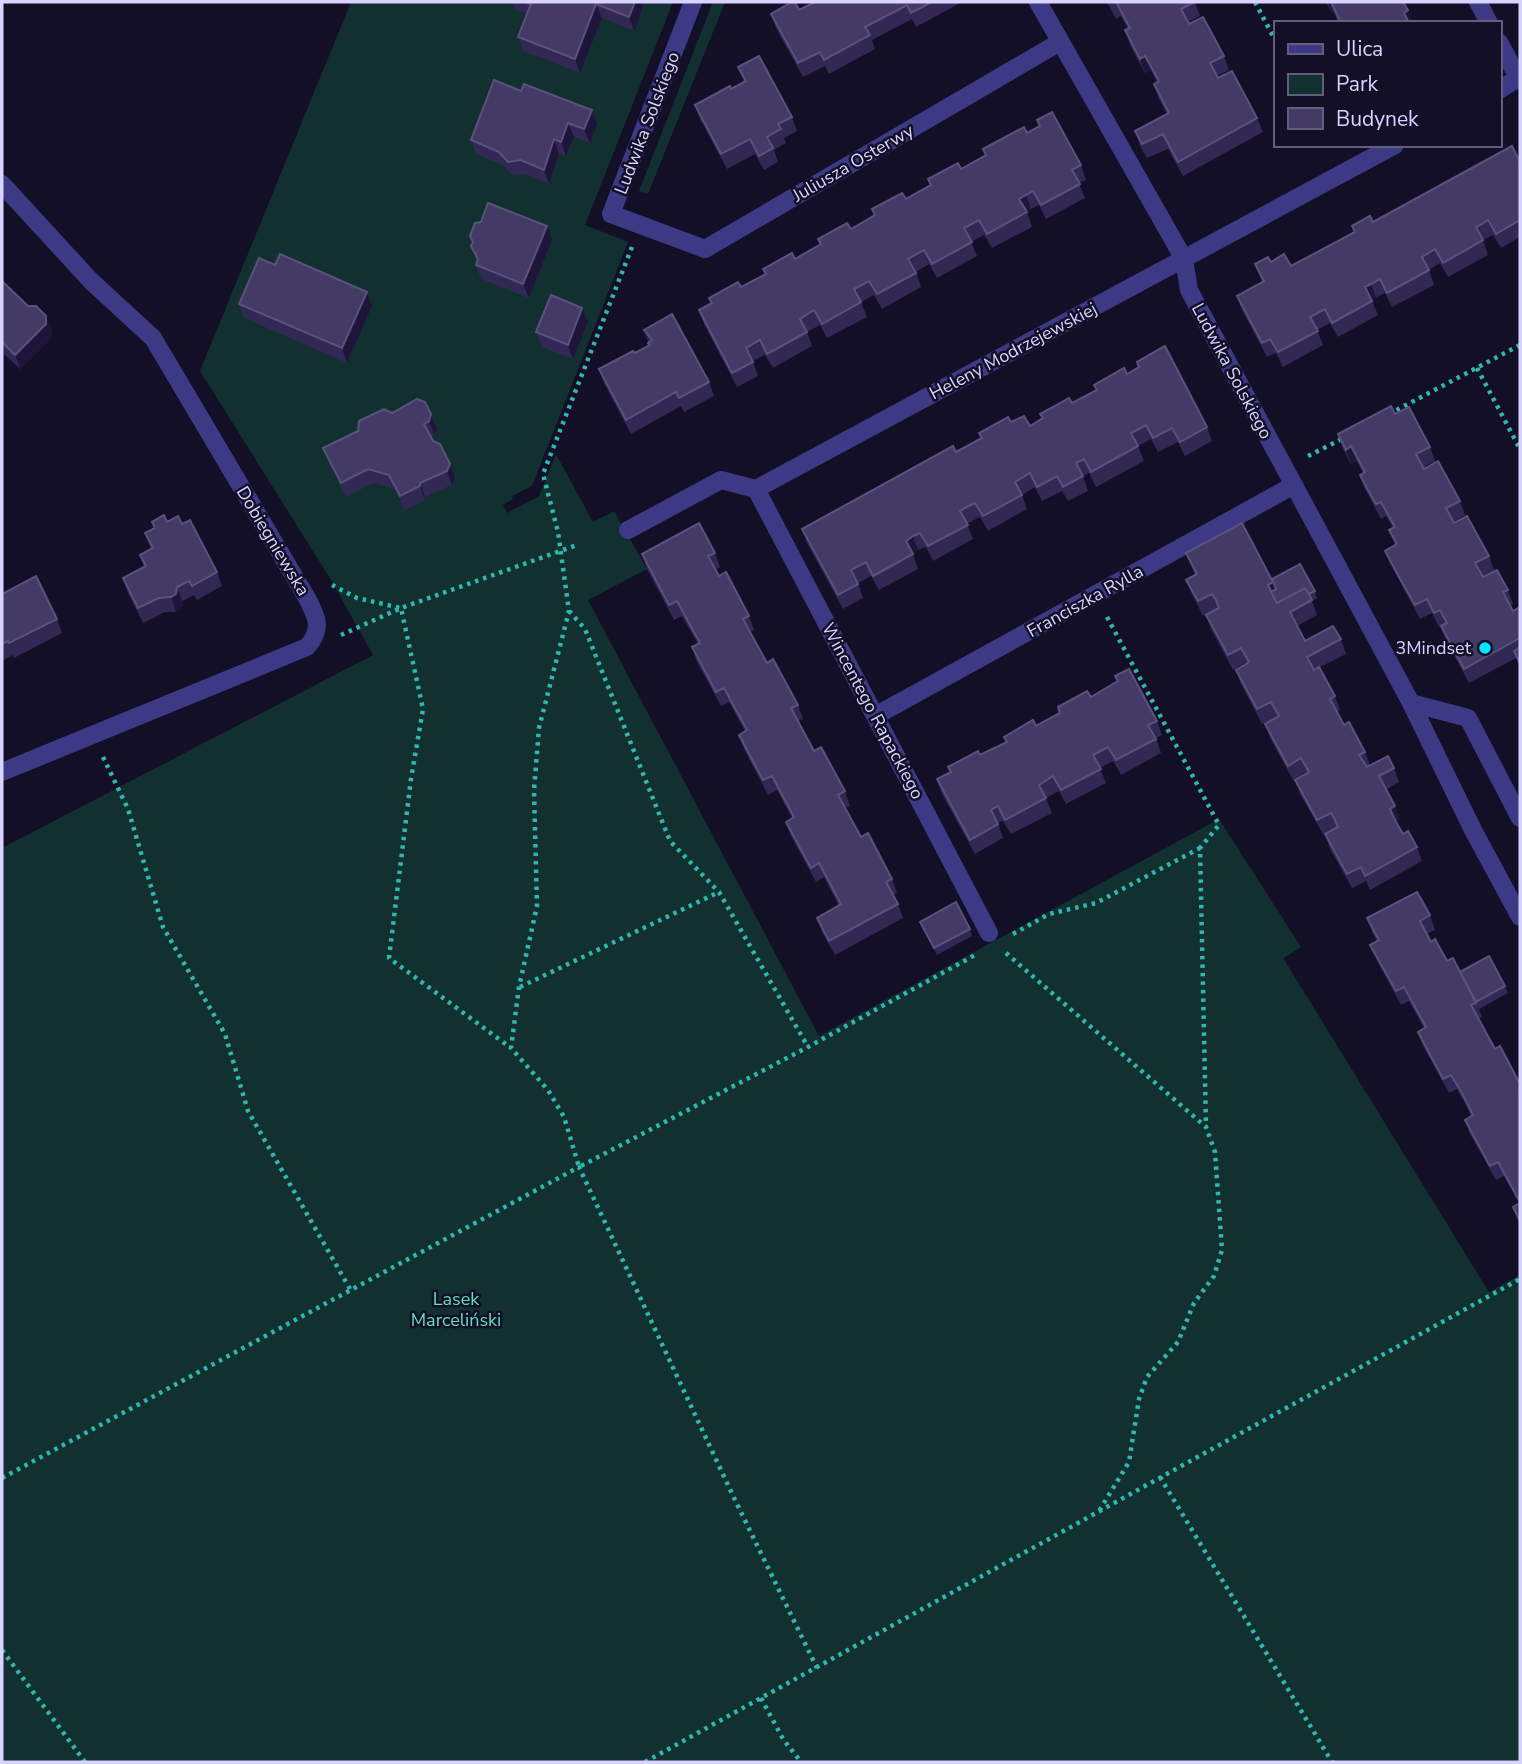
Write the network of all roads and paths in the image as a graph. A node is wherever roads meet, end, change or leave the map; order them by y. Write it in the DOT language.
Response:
graph roads {
  1 [pos="693,2"];
  2 [pos="1038,2"];
  3 [pos="1255,2"];
  4 [pos="1478,2"];
  5 [pos="1488,21"];
  6 [pos="1274,38"];
  7 [pos="1060,42"];
  8 [pos="1501,46"];
  9 [pos="1520,79"];
  10 [pos="1501,88"];
  11 [pos="1391,147"];
  12 [pos="2,184"];
  13 [pos="641,225"];
  14 [pos="634,244"];
  15 [pos="1184,259"];
  16 [pos="1520,345"];
  17 [pos="1477,368"];
  18 [pos="1383,417"];
  19 [pos="1348,436"];
  20 [pos="1520,449"];
  21 [pos="1301,460"];
  22 [pos="1294,485"];
  23 [pos="756,489"];
  24 [pos="628,530"];
  25 [pos="577,544"];
  26 [pos="560,551"];
  27 [pos="1095,596"];
  28 [pos="401,608"];
  29 [pos="569,611"];
  30 [pos="307,647"];
  31 [pos="1411,704"];
  32 [pos="875,716"];
  33 [pos="92,736"];
  34 [pos="2,772"];
  35 [pos="1520,818"];
  36 [pos="1200,848"];
  37 [pos="719,892"];
  38 [pos="1520,917"];
  39 [pos="993,939"];
  40 [pos="519,987"];
  41 [pos="808,1047"];
  42 [pos="511,1048"];
  43 [pos="1206,1127"];
  44 [pos="579,1167"];
  45 [pos="1520,1279"];
  46 [pos="350,1289"];
  47 [pos="1160,1477"];
  48 [pos="2,1478"];
  49 [pos="1099,1511"];
  50 [pos="2,1650"];
  51 [pos="817,1668"];
  52 [pos="761,1698"];
  53 [pos="85,1762"];
  54 [pos="645,1762"];
  55 [pos="801,1762"];
  56 [pos="1332,1762"];
  1 -- 13 [label="street, Ludwika Solskiego"];
  2 -- 7 [label="street, Ludwika Solskiego"];
  3 -- 6 [label="path"];
  4 -- 5 [label="street"];
  7 -- 13 [label="street, Juliusza Osterwy"];
  7 -- 15 [label="street, Ludwika Solskiego"];
  8 -- 9 [label="street"];
  9 -- 10 [label="street"];
  11 -- 15 [label="street, Heleny Modrzejewskiej"];
  12 -- 30 [label="street, Dobiegniewska"];
  14 -- 26 [label="path"];
  15 -- 22 [label="street, Ludwika Solskiego"];
  15 -- 23 [label="street, Heleny Modrzejewskiej"];
  16 -- 17 [label="path"];
  17 -- 18 [label="path"];
  17 -- 20 [label="path"];
  19 -- 21 [label="path"];
  22 -- 27 [label="street, Franciszka Rylla"];
  22 -- 31 [label="street, Ludwika Solskiego"];
  23 -- 24 [label="street"];
  23 -- 32 [label="street, Wincentego Rapackiego"];
  25 -- 26 [label="path"];
  26 -- 28 [label="path"];
  26 -- 29 [label="path"];
  27 -- 32 [label="street, Franciszka Rylla"];
  27 -- 36 [label="path"];
  28 -- 30 [label="path"];
  28 -- 42 [label="path"];
  29 -- 37 [label="path"];
  29 -- 40 [label="path"];
  30 -- 33 [label="street"];
  31 -- 35 [label="street"];
  31 -- 38 [label="street, Ludwika Solskiego"];
  32 -- 39 [label="street, Wincentego Rapackiego"];
  33 -- 34 [label="street"];
  33 -- 46 [label="path"];
  36 -- 39 [label="path"];
  36 -- 43 [label="path"];
  37 -- 40 [label="path"];
  37 -- 41 [label="path"];
  39 -- 41 [label="path"];
  39 -- 43 [label="path"];
  40 -- 42 [label="path"];
  41 -- 44 [label="path"];
  42 -- 44 [label="path"];
  43 -- 49 [label="path"];
  44 -- 46 [label="path"];
  44 -- 51 [label="path"];
  45 -- 47 [label="path"];
  46 -- 48 [label="path"];
  47 -- 49 [label="path"];
  47 -- 56 [label="path"];
  49 -- 51 [label="path"];
  50 -- 53 [label="path"];
  51 -- 52 [label="path"];
  52 -- 54 [label="path"];
  52 -- 55 [label="path"];
}
